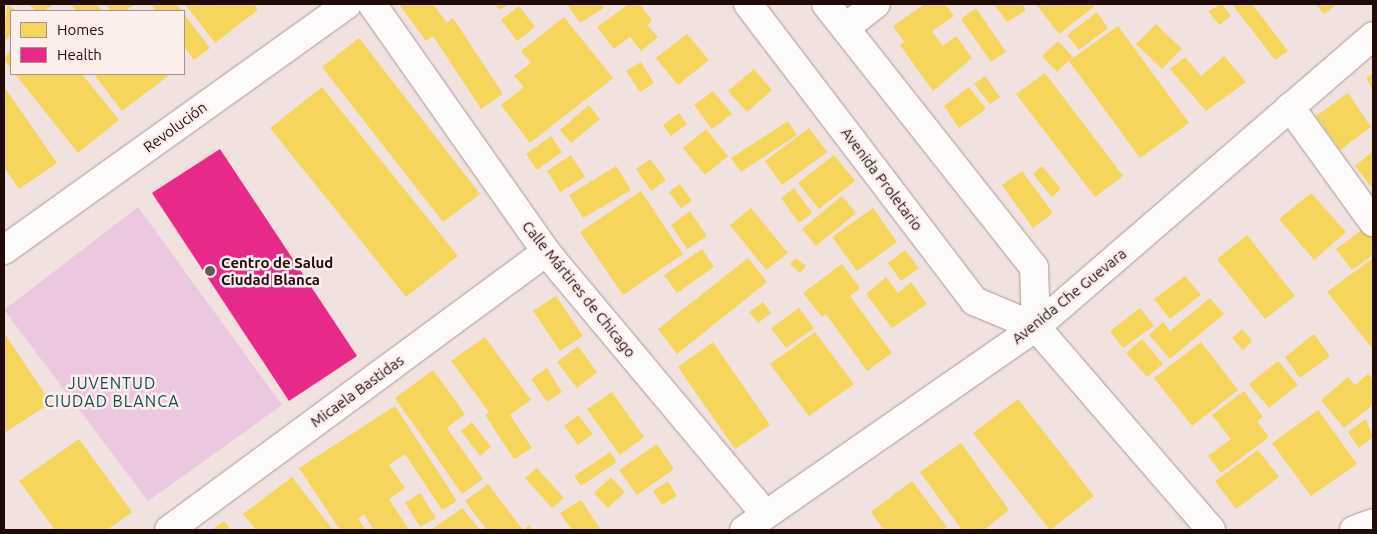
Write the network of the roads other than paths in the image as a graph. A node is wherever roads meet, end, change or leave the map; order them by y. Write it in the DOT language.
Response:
graph roads {
  1 [pos="347,4"];
  2 [pos="372,4"];
  3 [pos="748,4"];
  4 [pos="826,4"];
  5 [pos="876,4"];
  6 [pos="844,28"];
  7 [pos="1373,36"];
  8 [pos="1290,107"];
  9 [pos="1373,222"];
  10 [pos="4,250"];
  11 [pos="546,252"];
  12 [pos="1036,327"];
  13 [pos="754,522"];
  14 [pos="1373,523"];
  15 [pos="169,530"];
  16 [pos="1211,530"];
  17 [pos="1354,530"];
  1 -- 10 [label="street, Revolución"];
  2 -- 11 [label="street, Calle Mártires de Chicago"];
  3 -- 12 [label="street, Avenida Proletario"];
  4 -- 6 [label="street"];
  5 -- 6 [label="street"];
  6 -- 12 [label="street"];
  7 -- 8 [label="street, Avenida Che Guevara"];
  8 -- 9 [label="street"];
  8 -- 12 [label="street, Avenida Che Guevara"];
  11 -- 13 [label="street, Calle Mártires de Chicago"];
  11 -- 15 [label="street, Micaela Bastidas"];
  12 -- 13 [label="street, Avenida Che Guevara"];
  12 -- 16 [label="street, Avenida Proletario"];
  14 -- 17 [label="street"];
}
